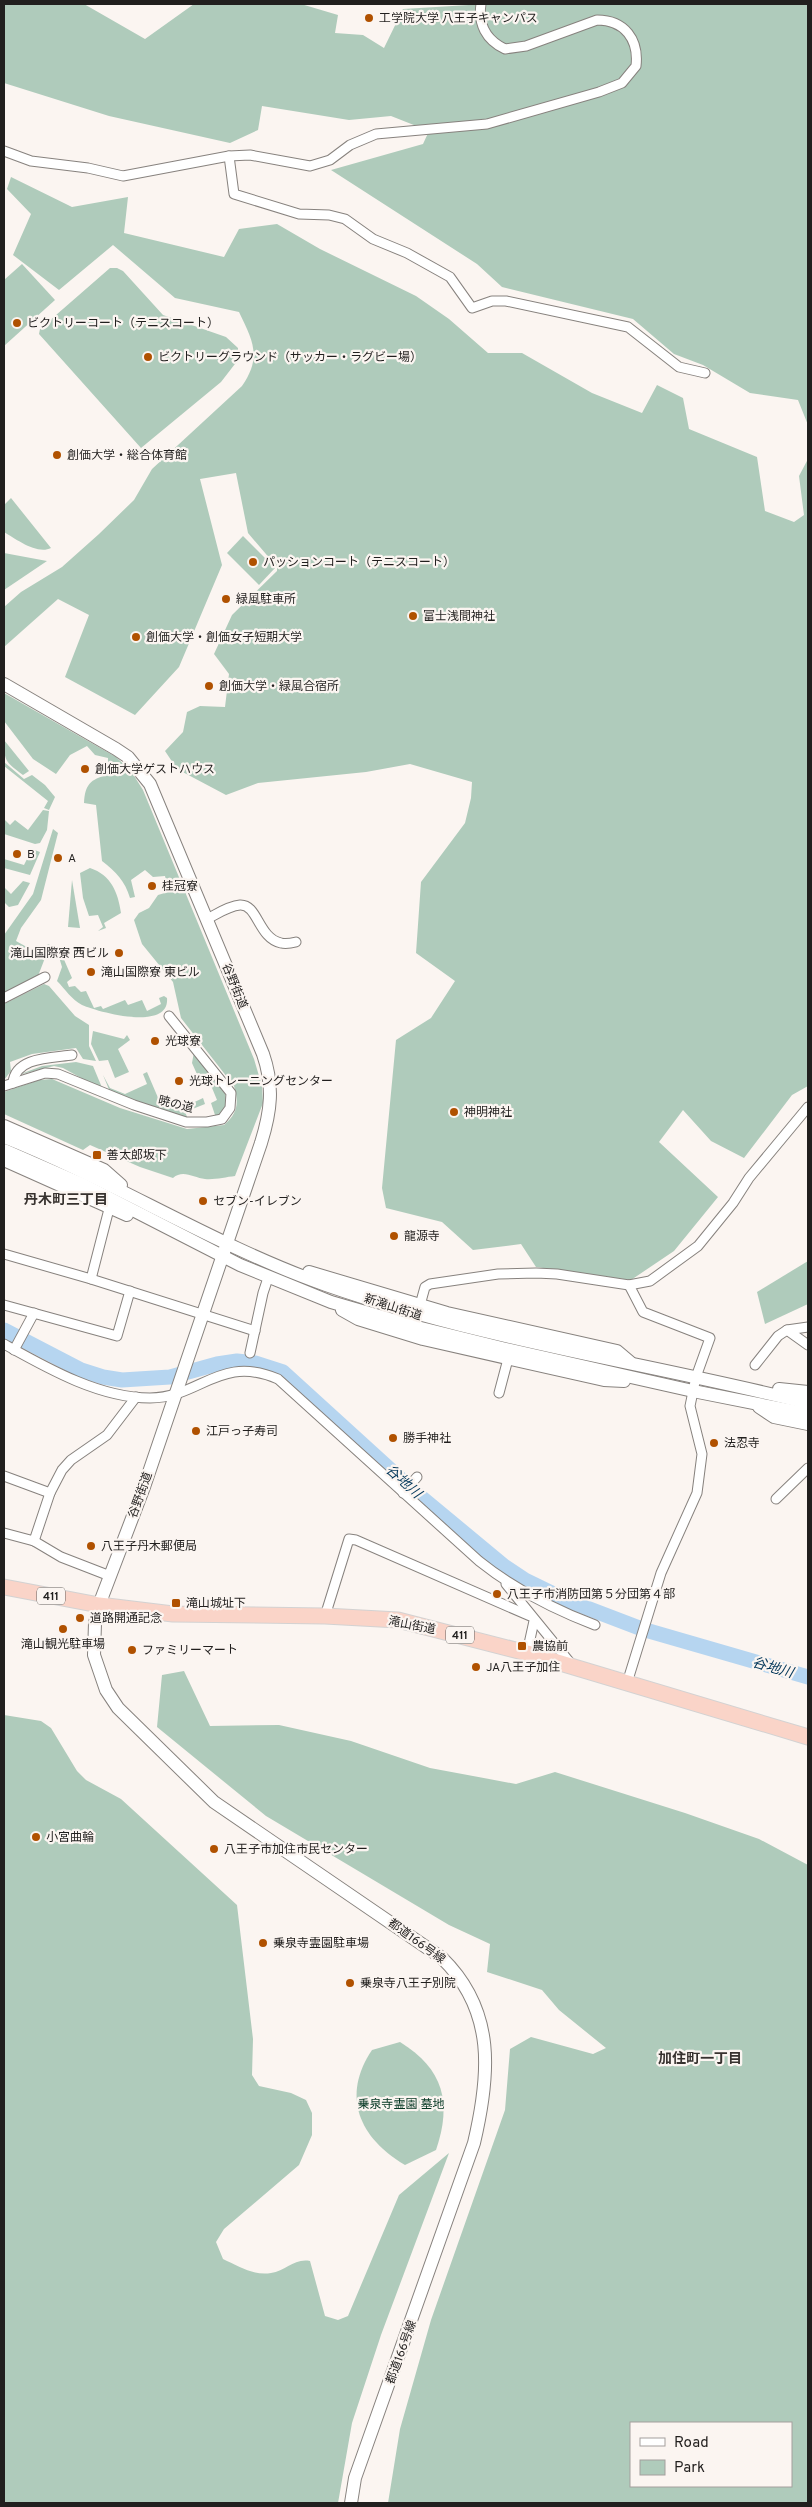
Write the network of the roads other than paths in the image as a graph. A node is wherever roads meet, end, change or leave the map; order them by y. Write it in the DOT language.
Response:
graph roads {
  1 [pos="481,4"];
  2 [pos="4,151"];
  3 [pos="229,156"];
  4 [pos="705,373"];
  5 [pos="4,684"];
  6 [pos="207,919"];
  7 [pos="296,942"];
  8 [pos="45,976"];
  9 [pos="4,998"];
  10 [pos="168,1016"];
  11 [pos="72,1055"];
  12 [pos="8,1084"];
  13 [pos="808,1106"];
  14 [pos="4,1126"];
  15 [pos="4,1137"];
  16 [pos="4,1150"];
  17 [pos="4,1160"];
  18 [pos="128,1193"];
  19 [pos="109,1209"];
  20 [pos="172,1231"];
  21 [pos="226,1242"];
  22 [pos="4,1254"];
  23 [pos="222,1256"];
  24 [pos="278,1265"];
  25 [pos="268,1278"];
  26 [pos="91,1279"];
  27 [pos="629,1285"];
  28 [pos="130,1290"];
  29 [pos="331,1302"];
  30 [pos="4,1304"];
  31 [pos="420,1305"];
  32 [pos="34,1313"];
  33 [pos="203,1314"];
  34 [pos="808,1326"];
  35 [pos="787,1330"];
  36 [pos="255,1331"];
  37 [pos="4,1344"];
  38 [pos="808,1345"];
  39 [pos="15,1348"];
  40 [pos="250,1353"];
  41 [pos="508,1359"];
  42 [pos="632,1364"];
  43 [pos="755,1364"];
  44 [pos="696,1377"];
  45 [pos="656,1383"];
  46 [pos="744,1387"];
  47 [pos="178,1389"];
  48 [pos="693,1391"];
  49 [pos="808,1392"];
  50 [pos="500,1393"];
  51 [pos="136,1397"];
  52 [pos="808,1403"];
  53 [pos="754,1404"];
  54 [pos="808,1414"];
  55 [pos="808,1424"];
  56 [pos="808,1468"];
  57 [pos="4,1476"];
  58 [pos="415,1479"];
  59 [pos="404,1492"];
  60 [pos="50,1493"];
  61 [pos="776,1499"];
  62 [pos="4,1532"];
  63 [pos="34,1541"];
  64 [pos="110,1576"];
  65 [pos="502,1580"];
  66 [pos="4,1587"];
  67 [pos="99,1605"];
  68 [pos="325,1616"];
  69 [pos="532,1619"];
  70 [pos="595,1625"];
  71 [pos="527,1653"];
  72 [pos="576,1669"];
  73 [pos="627,1683"];
  74 [pos="808,1737"];
  75 [pos="351,2503"];
  1 -- 3 [label="street"];
  2 -- 3 [label="street"];
  3 -- 4 [label="street"];
  5 -- 6 [label="main road, 谷野街道"];
  6 -- 7 [label="street"];
  6 -- 21 [label="main road, 谷野街道"];
  8 -- 9 [label="street"];
  10 -- 12 [label="street, 暁の道"];
  11 -- 12 [label="street"];
  13 -- 27 [label="street"];
  14 -- 18 [label="main road"];
  15 -- 18 [label="main road, 新滝山街道"];
  16 -- 20 [label="main road, 新滝山街道"];
  17 -- 19 [label="main road"];
  18 -- 21 [label="main road, 新滝山街道"];
  19 -- 20 [label="main road"];
  19 -- 26 [label="street"];
  20 -- 23 [label="main road, 新滝山街道"];
  21 -- 23 [label="main road, 谷野街道"];
  21 -- 24 [label="main road, 新滝山街道"];
  22 -- 26 [label="street"];
  23 -- 25 [label="main road, 新滝山街道"];
  23 -- 33 [label="main road, 谷野街道"];
  24 -- 31 [label="main road"];
  24 -- 42 [label="main road, 新滝山街道"];
  25 -- 29 [label="main road, 新滝山街道"];
  25 -- 36 [label="street"];
  26 -- 28 [label="street"];
  27 -- 31 [label="street"];
  27 -- 44 [label="street"];
  28 -- 32 [label="street"];
  28 -- 33 [label="street"];
  29 -- 41 [label="main road"];
  29 -- 45 [label="main road, 新滝山街道"];
  30 -- 32 [label="street"];
  31 -- 42 [label="main road"];
  32 -- 39 [label="street"];
  33 -- 36 [label="street"];
  33 -- 47 [label="main road, 谷野街道"];
  34 -- 35 [label="street"];
  35 -- 38 [label="street"];
  35 -- 43 [label="street"];
  36 -- 40 [label="street"];
  37 -- 39 [label="street"];
  39 -- 51 [label="street"];
  41 -- 45 [label="main road"];
  41 -- 50 [label="street"];
  42 -- 44 [label="main road, 新滝山街道"];
  44 -- 46 [label="main road, 新滝山街道"];
  44 -- 48 [label="street"];
  45 -- 48 [label="main road, 新滝山街道"];
  46 -- 49 [label="main road"];
  46 -- 52 [label="main road, 新滝山街道"];
  47 -- 51 [label="street"];
  47 -- 59 [label="street"];
  47 -- 64 [label="main road, 谷野街道"];
  48 -- 53 [label="main road, 新滝山街道"];
  48 -- 73 [label="street"];
  51 -- 60 [label="street"];
  53 -- 54 [label="main road, 新滝山街道"];
  53 -- 55 [label="main road"];
  56 -- 61 [label="street"];
  57 -- 60 [label="street"];
  58 -- 59 [label="street"];
  59 -- 65 [label="street"];
  60 -- 63 [label="street"];
  62 -- 63 [label="street"];
  63 -- 64 [label="street"];
  64 -- 67 [label="main road, 谷野街道"];
  65 -- 69 [label="street"];
  65 -- 70 [label="street"];
  66 -- 67 [label="highway, 滝山街道 / 411"];
  67 -- 68 [label="highway, 滝山街道 / 411"];
  67 -- 75 [label="main road, 都道166号線"];
  68 -- 69 [label="street"];
  68 -- 71 [label="highway, 滝山街道 / 411"];
  69 -- 71 [label="street"];
  69 -- 72 [label="street"];
  71 -- 72 [label="highway, 滝山街道 / 411"];
  72 -- 73 [label="highway, 滝山街道 / 411"];
  73 -- 74 [label="highway, 滝山街道 / 411"];
}
